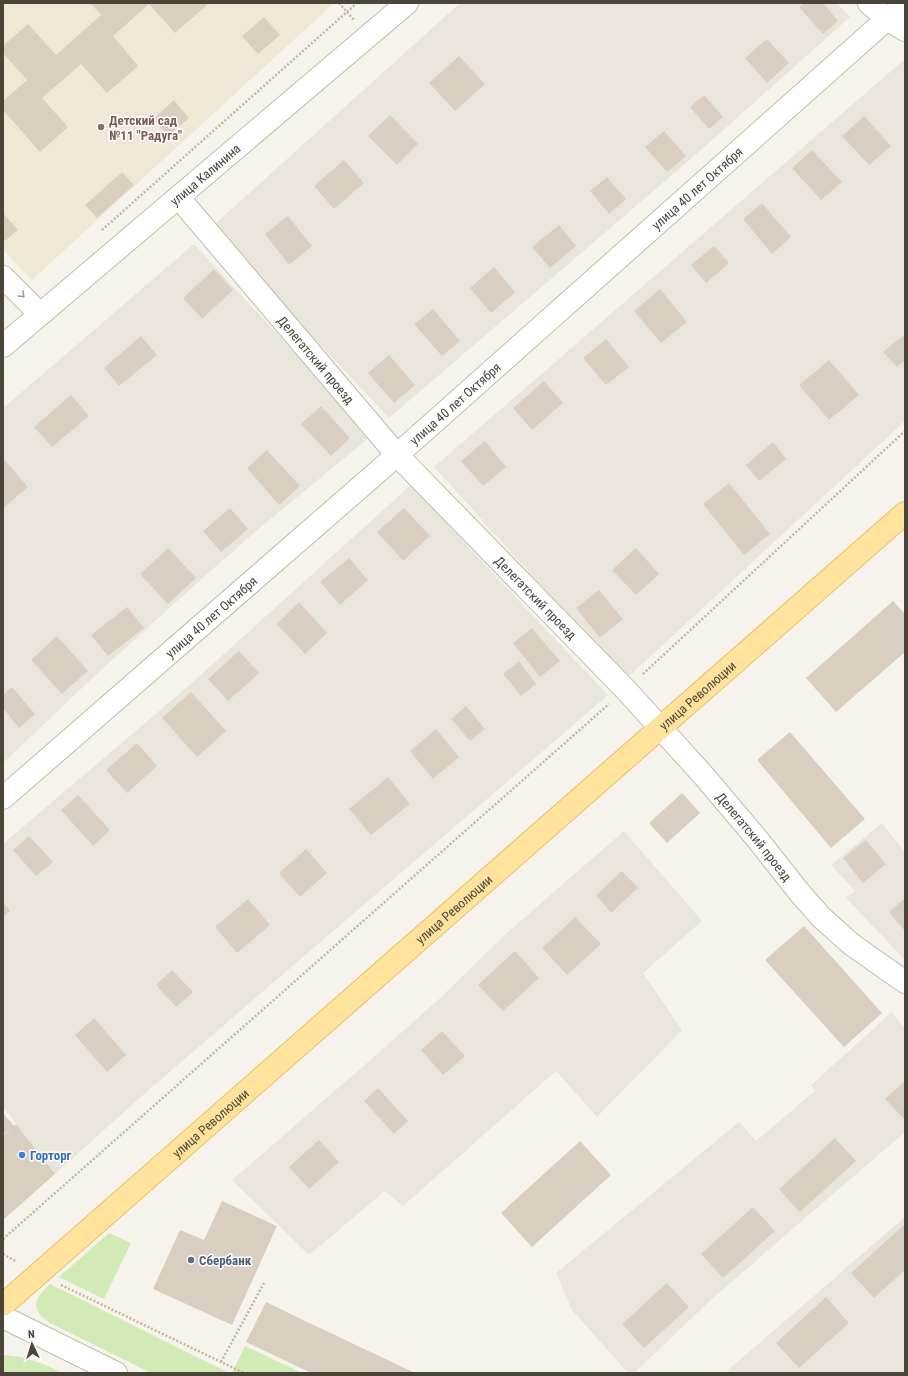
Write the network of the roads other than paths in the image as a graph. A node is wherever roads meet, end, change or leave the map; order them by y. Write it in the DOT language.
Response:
graph roads {
  1 [pos="407,3"];
  2 [pos="869,3"];
  3 [pos="905,6"];
  4 [pos="887,18"];
  5 [pos="905,30"];
  6 [pos="179,198"];
  7 [pos="3,277"];
  8 [pos="40,314"];
  9 [pos="3,346"];
  10 [pos="397,455"];
  11 [pos="905,513"];
  12 [pos="660,728"];
  13 [pos="3,798"];
  14 [pos="905,982"];
  15 [pos="3,1305"];
  16 [pos="3,1316"];
  17 [pos="116,1373"];
  1 -- 6 [label="street, улица Калинина"];
  2 -- 4 [label="street"];
  3 -- 4 [label="street, улица 40 лет Октября"];
  4 -- 5 [label="street"];
  4 -- 10 [label="street, улица 40 лет Октября"];
  6 -- 8 [label="street, улица Калинина"];
  6 -- 10 [label="street, Делегатский проезд"];
  7 -- 8 [label="street, one-way"];
  8 -- 9 [label="street, улица Калинина"];
  10 -- 12 [label="street, Делегатский проезд"];
  10 -- 13 [label="street, улица 40 лет Октября"];
  11 -- 12 [label="main road, улица Революции"];
  12 -- 14 [label="street, Делегатский проезд"];
  12 -- 15 [label="main road, улица Революции"];
  16 -- 17 [label="street"];
}
